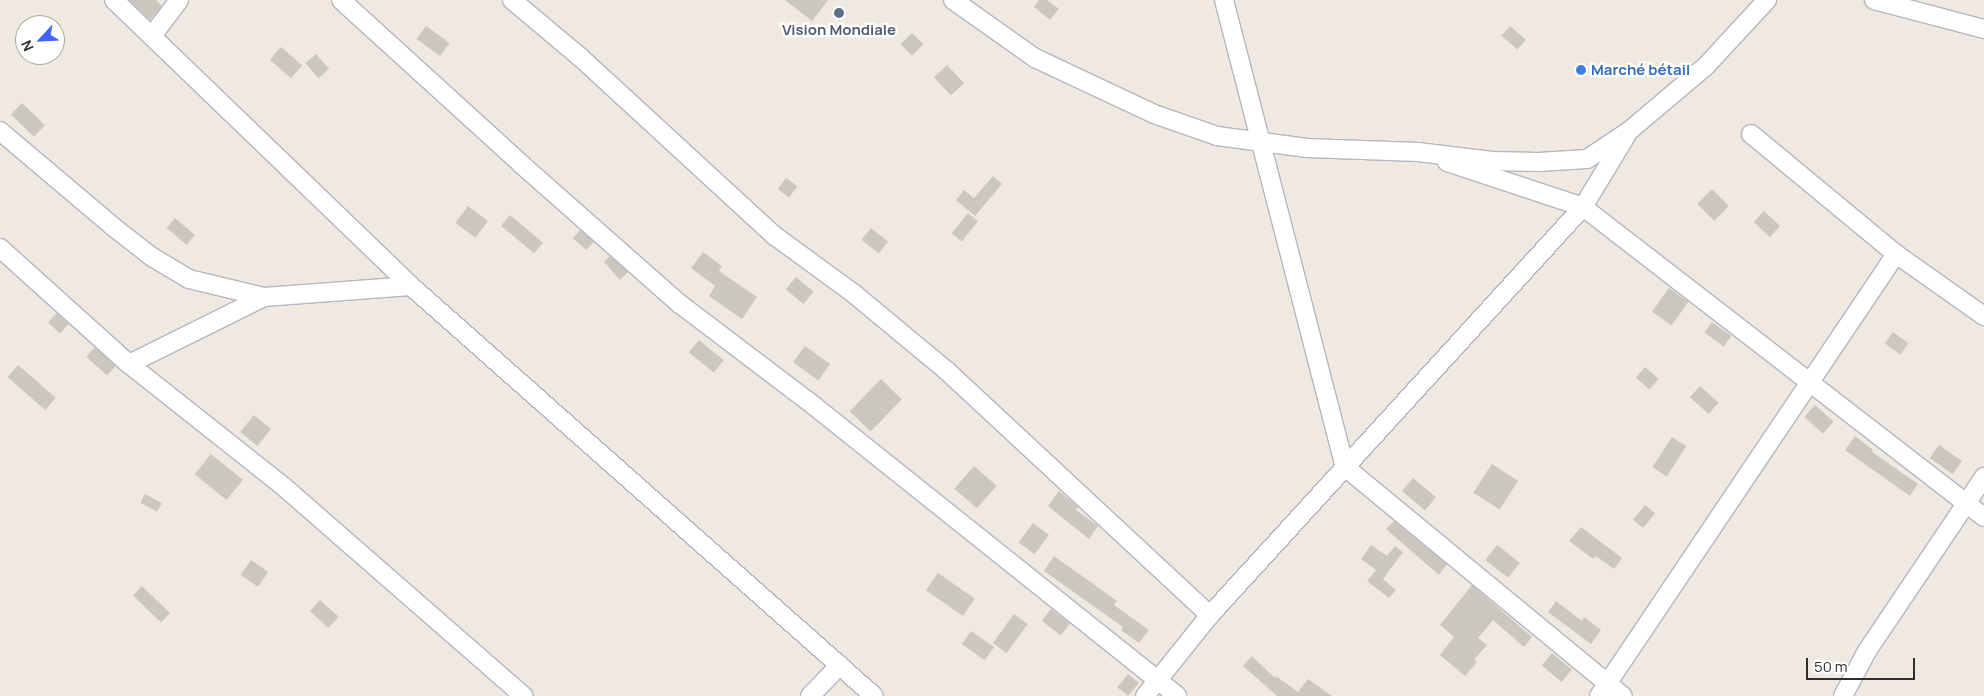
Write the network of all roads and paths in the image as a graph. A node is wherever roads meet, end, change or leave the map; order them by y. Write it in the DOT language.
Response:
graph roads {
  1 [pos="114,0"];
  2 [pos="179,0"];
  3 [pos="341,0"];
  4 [pos="512,0"];
  5 [pos="953,0"];
  6 [pos="1224,0"];
  7 [pos="1768,0"];
  8 [pos="1874,0"];
  9 [pos="1984,29"];
  10 [pos="152,36"];
  11 [pos="0,131"];
  12 [pos="1629,131"];
  13 [pos="1751,134"];
  14 [pos="1260,142"];
  15 [pos="1418,152"];
  16 [pos="1583,207"];
  17 [pos="0,248"];
  18 [pos="1896,254"];
  19 [pos="411,286"];
  20 [pos="264,297"];
  21 [pos="1984,316"];
  22 [pos="129,364"];
  23 [pos="1812,382"];
  24 [pos="1345,467"];
  25 [pos="1984,476"];
  26 [pos="1965,502"];
  27 [pos="1984,517"];
  28 [pos="1210,615"];
  29 [pos="840,665"];
  30 [pos="1159,681"];
  31 [pos="1603,690"];
  32 [pos="524,696"];
  33 [pos="810,696"];
  34 [pos="874,696"];
  35 [pos="1146,696"];
  36 [pos="1177,696"];
  37 [pos="1623,696"];
  38 [pos="1843,696"];
  1 -- 10 [label="street"];
  2 -- 10 [label="street"];
  3 -- 30 [label="street"];
  4 -- 28 [label="street"];
  5 -- 14 [label="street"];
  6 -- 14 [label="street"];
  7 -- 12 [label="street"];
  8 -- 9 [label="street"];
  10 -- 19 [label="street"];
  11 -- 20 [label="street"];
  12 -- 15 [label="street"];
  12 -- 16 [label="street"];
  13 -- 18 [label="street"];
  14 -- 15 [label="street"];
  14 -- 24 [label="street"];
  15 -- 16 [label="street"];
  16 -- 23 [label="street"];
  16 -- 24 [label="street"];
  17 -- 22 [label="street"];
  18 -- 21 [label="street"];
  18 -- 23 [label="street"];
  19 -- 20 [label="street"];
  19 -- 29 [label="street"];
  20 -- 22 [label="street"];
  22 -- 32 [label="street"];
  23 -- 26 [label="street"];
  23 -- 31 [label="street"];
  24 -- 28 [label="street"];
  24 -- 31 [label="street"];
  25 -- 26 [label="street"];
  26 -- 27 [label="street"];
  26 -- 38 [label="street"];
  28 -- 30 [label="street"];
  29 -- 33 [label="street"];
  29 -- 34 [label="street"];
  30 -- 35 [label="street"];
  30 -- 36 [label="street"];
  31 -- 37 [label="street"];
}
